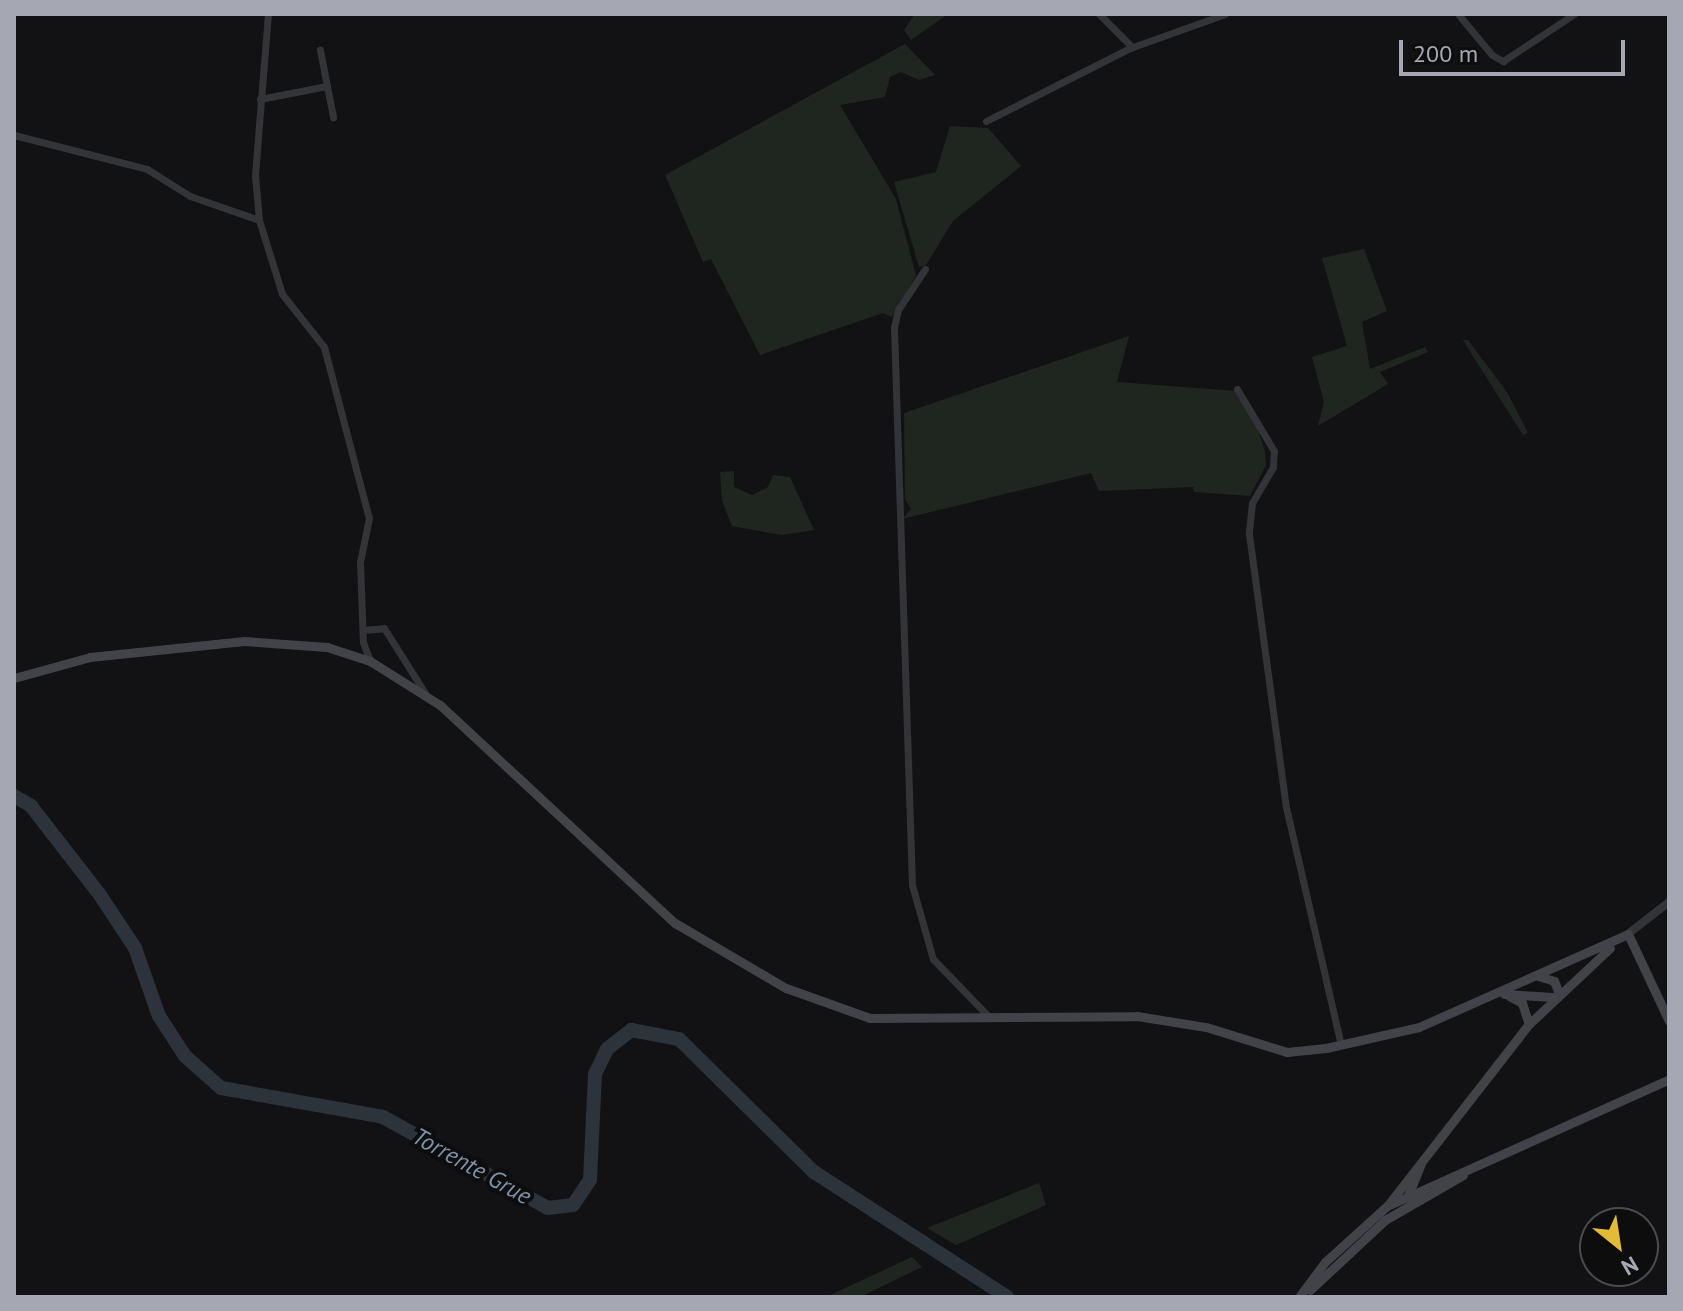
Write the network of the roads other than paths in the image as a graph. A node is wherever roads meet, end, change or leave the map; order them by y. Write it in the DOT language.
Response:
graph roads {
  1 [pos="268,14"];
  2 [pos="1099,14"];
  3 [pos="1225,14"];
  4 [pos="1458,14"];
  5 [pos="1574,14"];
  6 [pos="1132,47"];
  7 [pos="320,50"];
  8 [pos="327,86"];
  9 [pos="260,99"];
  10 [pos="333,117"];
  11 [pos="986,121"];
  12 [pos="14,135"];
  13 [pos="259,220"];
  14 [pos="925,269"];
  15 [pos="1237,389"];
  16 [pos="363,630"];
  17 [pos="370,661"];
  18 [pos="14,678"];
  19 [pos="425,693"];
  20 [pos="1669,902"];
  21 [pos="1628,934"];
  22 [pos="1537,976"];
  23 [pos="1501,994"];
  24 [pos="1555,994"];
  25 [pos="990,1018"];
  26 [pos="1669,1021"];
  27 [pos="1529,1024"];
  28 [pos="1341,1045"];
  29 [pos="1669,1079"];
  30 [pos="1504,1152"];
  31 [pos="1424,1156"];
  32 [pos="1437,1181"];
  33 [pos="1409,1195"];
  34 [pos="1387,1206"];
  35 [pos="1385,1220"];
  36 [pos="1301,1297"];
  1 -- 9 [label="street"];
  2 -- 6 [label="street"];
  3 -- 6 [label="street"];
  4 -- 5 [label="street"];
  6 -- 11 [label="street"];
  7 -- 8 [label="street"];
  8 -- 9 [label="street"];
  8 -- 10 [label="street"];
  9 -- 13 [label="street"];
  12 -- 13 [label="street"];
  13 -- 16 [label="street"];
  14 -- 25 [label="street"];
  15 -- 28 [label="street"];
  16 -- 17 [label="street"];
  16 -- 19 [label="street"];
  17 -- 18 [label="main road"];
  17 -- 19 [label="main road"];
  19 -- 25 [label="main road"];
  20 -- 21 [label="street"];
  21 -- 22 [label="main road"];
  21 -- 24 [label="main road"];
  21 -- 26 [label="main road"];
  22 -- 23 [label="main road"];
  22 -- 24 [label="main road"];
  23 -- 24 [label="main road"];
  23 -- 27 [label="main road"];
  23 -- 28 [label="main road"];
  24 -- 27 [label="main road"];
  25 -- 28 [label="main road"];
  27 -- 31 [label="main road"];
  29 -- 30 [label="main road"];
  30 -- 32 [label="main road"];
  30 -- 35 [label="main road"];
  31 -- 32 [label="main road"];
  31 -- 33 [label="main road"];
  31 -- 34 [label="main road"];
  32 -- 33 [label="main road"];
  33 -- 34 [label="main road"];
  33 -- 35 [label="main road"];
  34 -- 36 [label="main road"];
  35 -- 36 [label="main road"];
}
